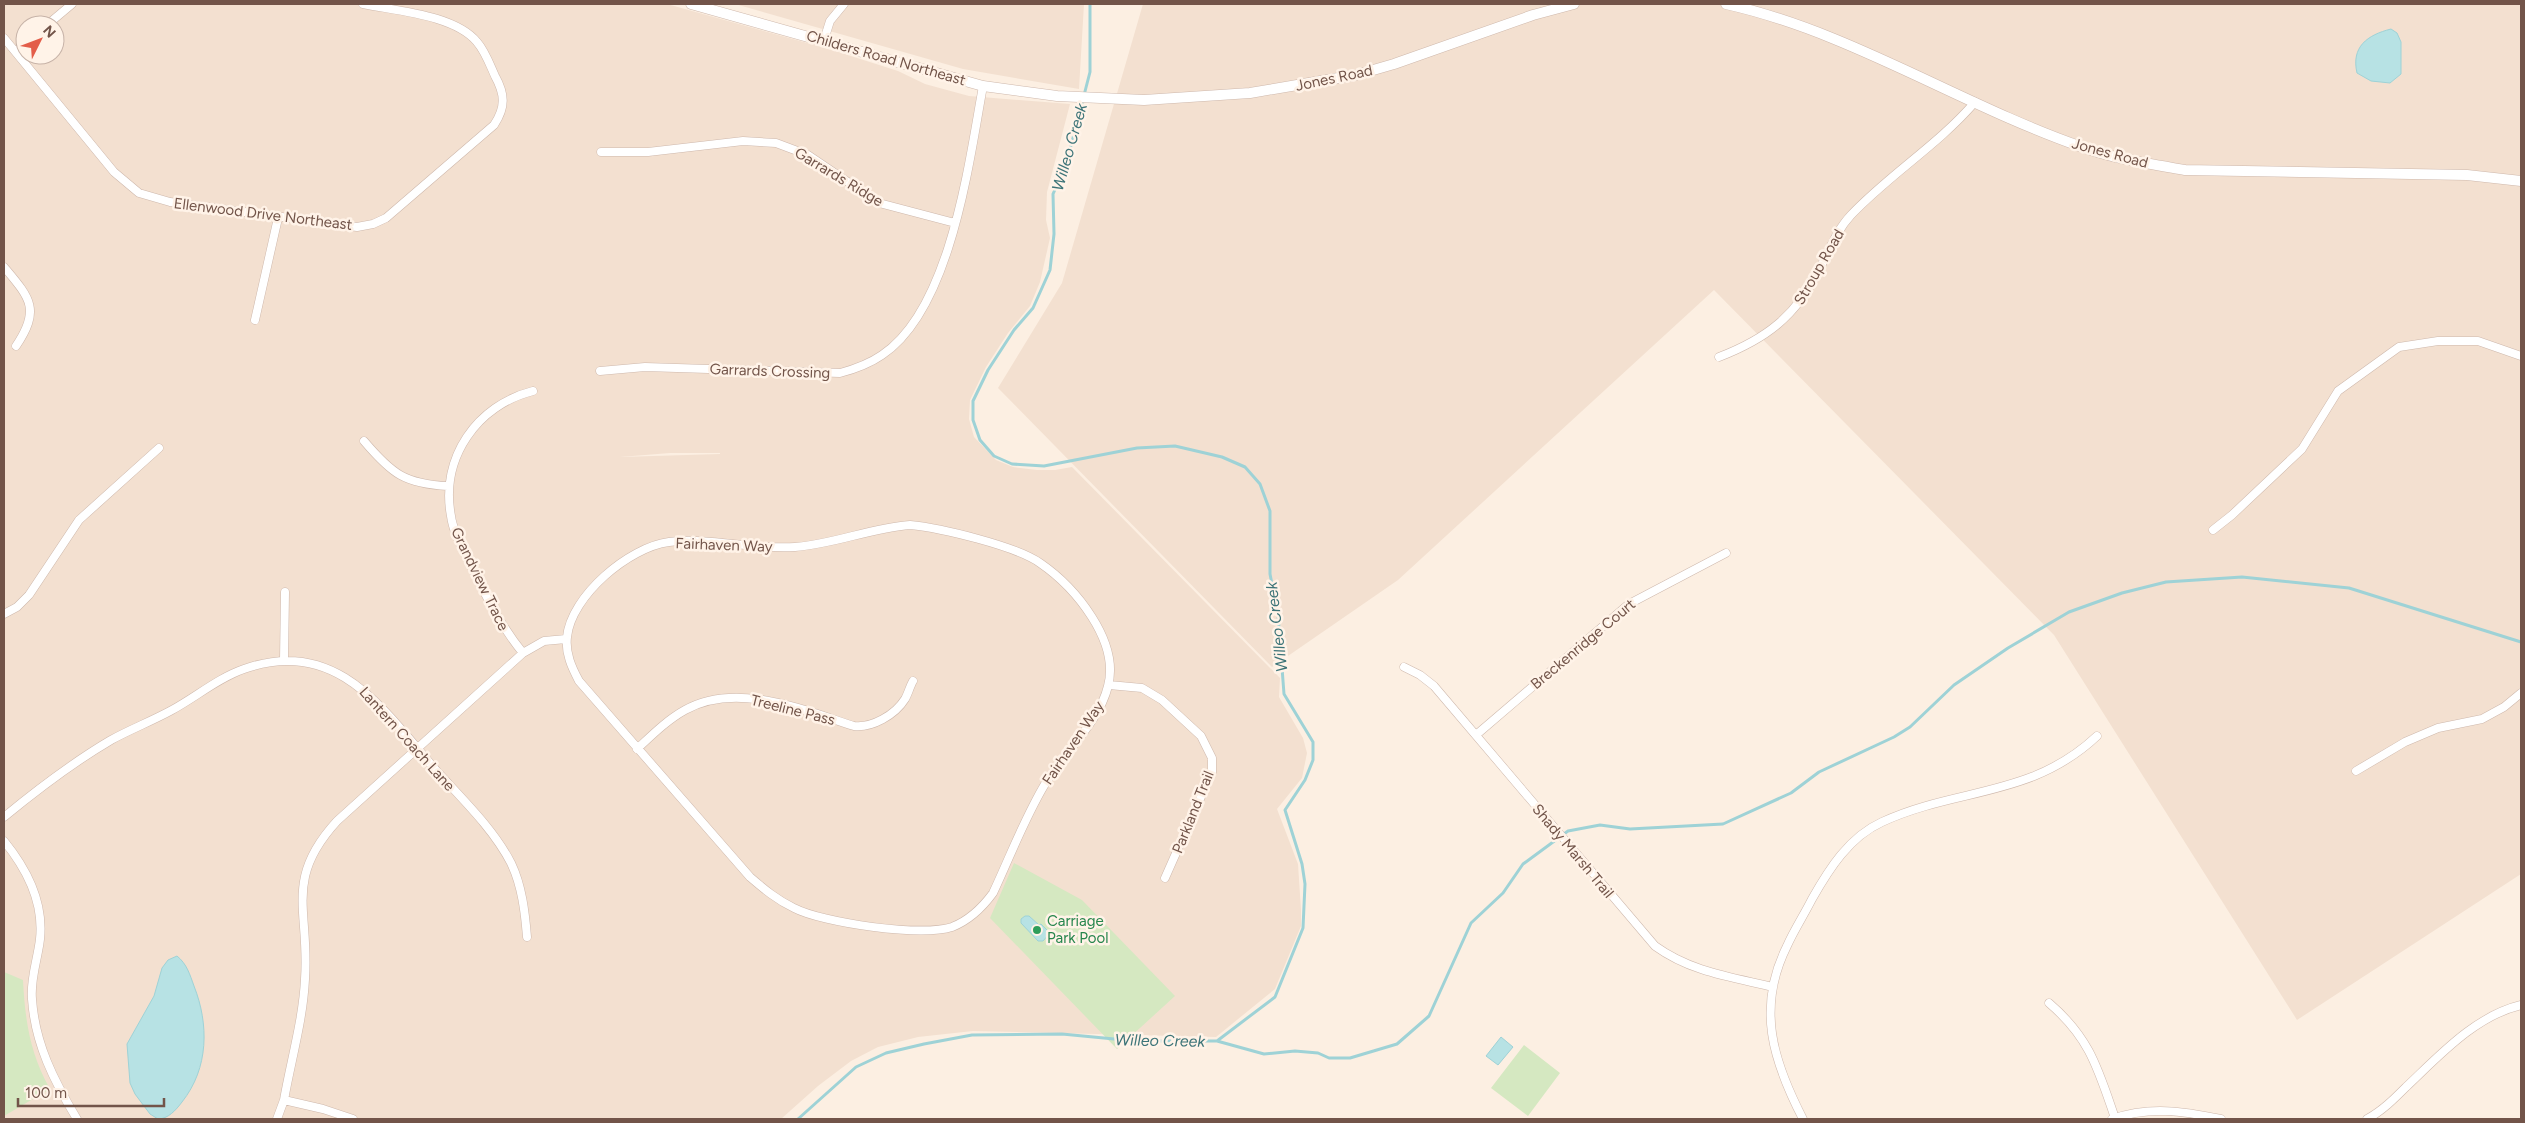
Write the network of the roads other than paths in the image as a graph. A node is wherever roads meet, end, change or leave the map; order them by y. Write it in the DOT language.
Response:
graph roads {
  1 [pos="72,4"];
  2 [pos="363,4"];
  3 [pos="691,4"];
  4 [pos="844,4"];
  5 [pos="1574,4"];
  6 [pos="1726,4"];
  7 [pos="713,6"];
  8 [pos="59,15"];
  9 [pos="4,38"];
  10 [pos="824,40"];
  11 [pos="15,51"];
  12 [pos="27,65"];
  13 [pos="984,86"];
  14 [pos="1084,98"];
  15 [pos="1975,102"];
  16 [pos="601,152"];
  17 [pos="2521,180"];
  18 [pos="278,218"];
  19 [pos="955,223"];
  20 [pos="4,267"];
  21 [pos="255,320"];
  22 [pos="16,346"];
  23 [pos="2521,356"];
  24 [pos="1719,357"];
  25 [pos="600,370"];
  26 [pos="533,391"];
  27 [pos="364,441"];
  28 [pos="159,448"];
  29 [pos="448,486"];
  30 [pos="2213,530"];
  31 [pos="1726,553"];
  32 [pos="285,592"];
  33 [pos="4,614"];
  34 [pos="566,639"];
  35 [pos="523,653"];
  36 [pos="284,660"];
  37 [pos="1404,667"];
  38 [pos="913,681"];
  39 [pos="1109,685"];
  40 [pos="2521,692"];
  41 [pos="1476,735"];
  42 [pos="2097,736"];
  43 [pos="418,748"];
  44 [pos="637,748"];
  45 [pos="2356,771"];
  46 [pos="4,817"];
  47 [pos="4,841"];
  48 [pos="1165,878"];
  49 [pos="527,937"];
  50 [pos="1773,987"];
  51 [pos="2049,1003"];
  52 [pos="2521,1005"];
  53 [pos="284,1100"];
  54 [pos="2113,1118"];
  55 [pos="77,1119"];
  56 [pos="277,1119"];
  57 [pos="353,1119"];
  58 [pos="1803,1119"];
  59 [pos="2220,1119"];
  60 [pos="2367,1119"];
  1 -- 8 [label="street"];
  2 -- 18 [label="street, Ellenwood Drive Northeast"];
  3 -- 7 [label="street, Childers Road Northeast"];
  4 -- 10 [label="street"];
  5 -- 14 [label="street, Jones Road"];
  6 -- 15 [label="street, Jones Road"];
  7 -- 10 [label="street, Childers Road Northeast"];
  9 -- 11 [label="street, Ellenwood Drive Northeast"];
  10 -- 13 [label="street, Childers Road Northeast"];
  12 -- 18 [label="street, Ellenwood Drive Northeast"];
  13 -- 14 [label="street, Childers Road Northeast"];
  13 -- 19 [label="street, Garrards Crossing"];
  15 -- 17 [label="street, Jones Road"];
  15 -- 24 [label="street, Stroup Road"];
  16 -- 19 [label="street, Garrards Ridge"];
  18 -- 21 [label="street"];
  19 -- 25 [label="street, Garrards Crossing"];
  20 -- 22 [label="street"];
  23 -- 30 [label="street"];
  26 -- 29 [label="street, Grandview Trace"];
  27 -- 29 [label="street"];
  28 -- 33 [label="street"];
  29 -- 35 [label="street, Grandview Trace"];
  31 -- 41 [label="street, Breckenridge Court"];
  32 -- 36 [label="street"];
  34 -- 35 [label="street"];
  34 -- 39 [label="street, Fairhaven Way"];
  34 -- 44 [label="street, Fairhaven Way"];
  35 -- 43 [label="street"];
  36 -- 43 [label="street, Lantern Coach Lane"];
  36 -- 46 [label="street, Lantern Coach Lane"];
  37 -- 41 [label="street, Shady Marsh Trail"];
  38 -- 44 [label="street, Treeline Pass"];
  39 -- 44 [label="street, Fairhaven Way"];
  39 -- 48 [label="street, Parkland Trail"];
  40 -- 45 [label="street"];
  41 -- 50 [label="street, Shady Marsh Trail"];
  42 -- 50 [label="street"];
  43 -- 49 [label="street, Lantern Coach Lane"];
  43 -- 53 [label="street"];
  47 -- 55 [label="street"];
  50 -- 58 [label="street"];
  51 -- 54 [label="street"];
  52 -- 60 [label="street"];
  53 -- 56 [label="street"];
  53 -- 57 [label="street"];
  54 -- 59 [label="street"];
}
